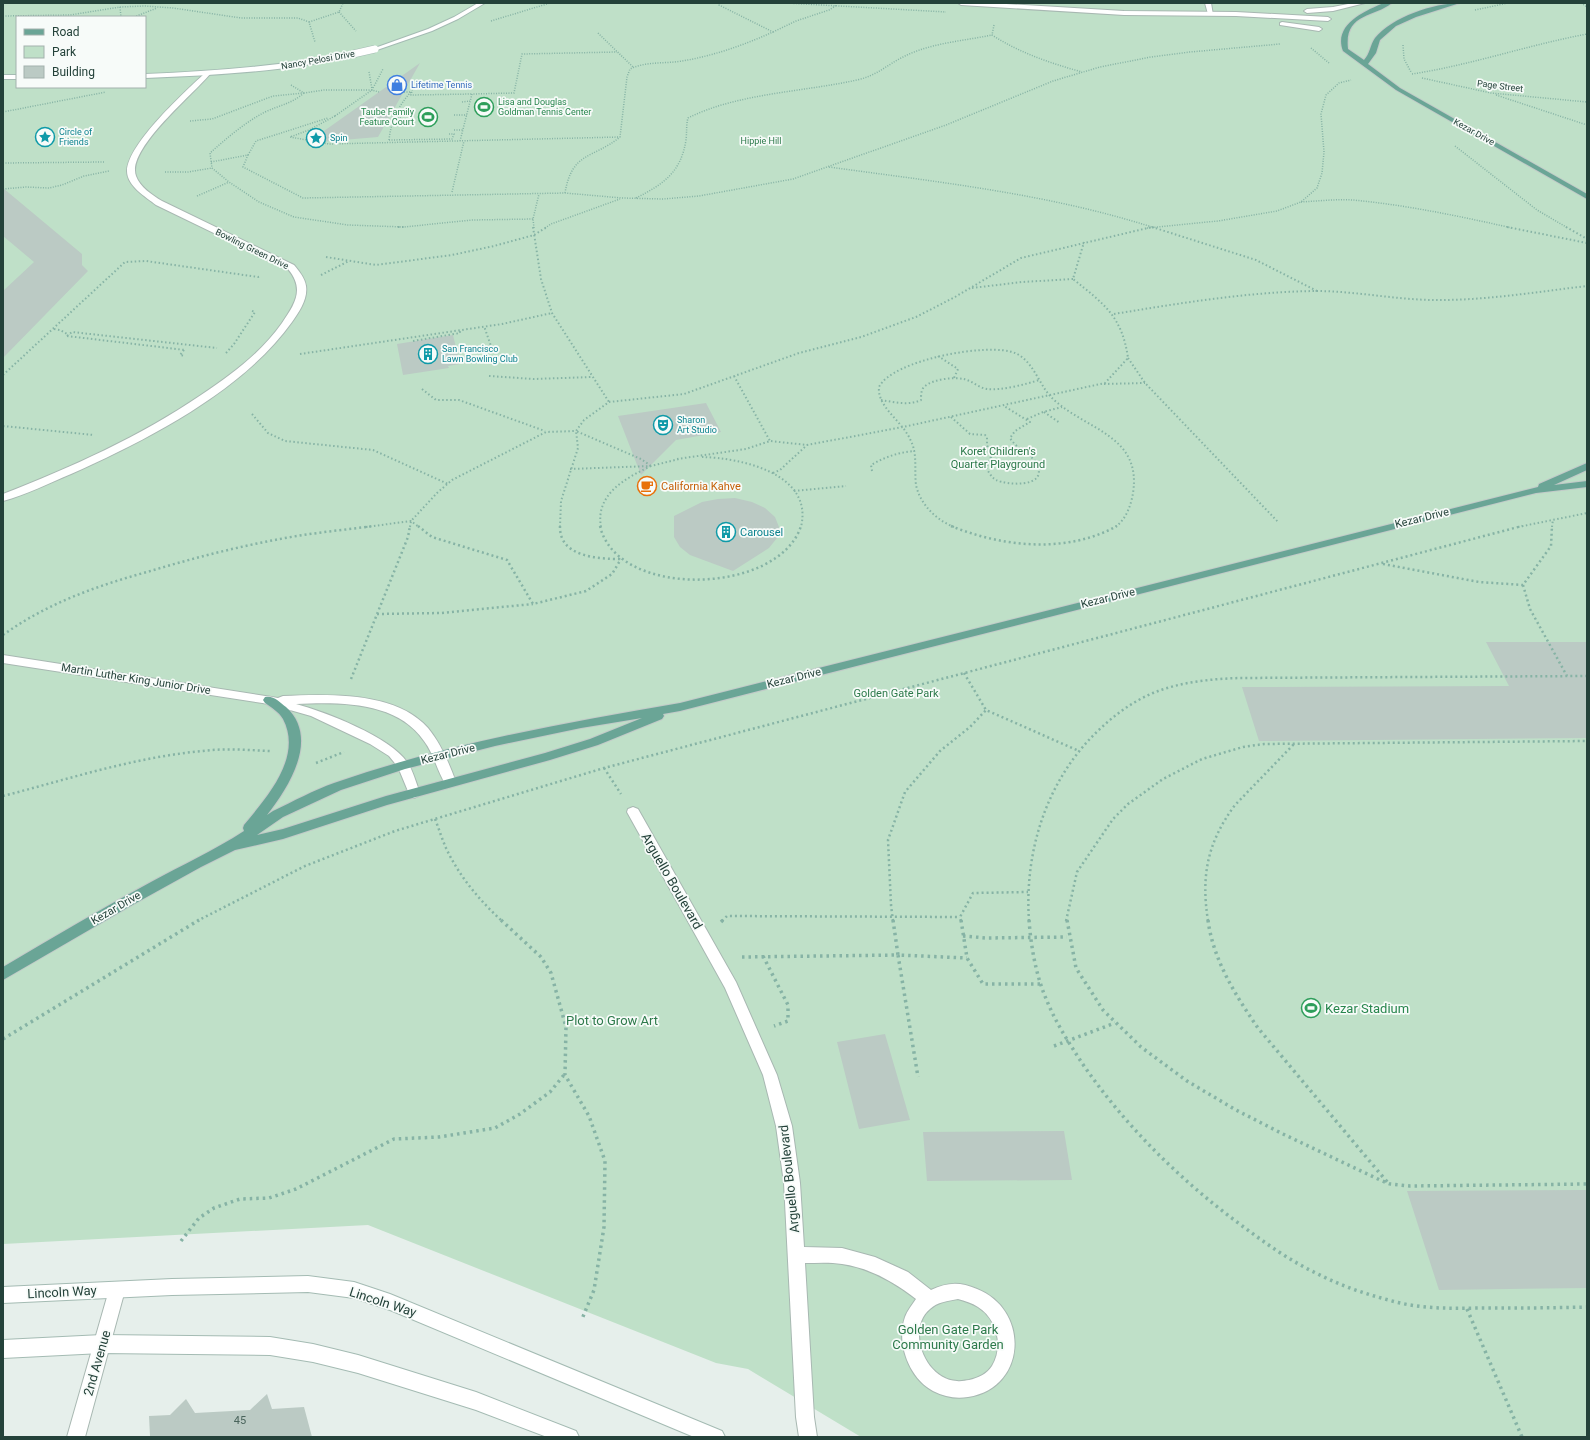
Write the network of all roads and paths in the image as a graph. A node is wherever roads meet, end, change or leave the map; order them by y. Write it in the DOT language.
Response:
graph roads {
  1 [pos="343,3"];
  2 [pos="482,3"];
  3 [pos="720,3"];
  4 [pos="786,3"];
  5 [pos="961,3"];
  6 [pos="1208,3"];
  7 [pos="1362,3"];
  8 [pos="1389,3"];
  9 [pos="1456,3"];
  10 [pos="1581,3"];
  11 [pos="1007,4"];
  12 [pos="837,5"];
  13 [pos="161,6"];
  14 [pos="120,7"];
  15 [pos="1587,7"];
  16 [pos="1252,8"];
  17 [pos="340,12"];
  18 [pos="951,12"];
  19 [pos="1212,14"];
  20 [pos="3,16"];
  21 [pos="121,16"];
  22 [pos="136,16"];
  23 [pos="1328,19"];
  24 [pos="996,20"];
  25 [pos="309,22"];
  26 [pos="1319,29"];
  27 [pos="773,32"];
  28 [pos="358,33"];
  29 [pos="598,33"];
  30 [pos="1587,34"];
  31 [pos="992,35"];
  32 [pos="1284,44"];
  33 [pos="617,52"];
  34 [pos="318,61"];
  35 [pos="1365,63"];
  36 [pos="384,65"];
  37 [pos="632,68"];
  38 [pos="1084,72"];
  39 [pos="208,73"];
  40 [pos="146,76"];
  41 [pos="3,77"];
  42 [pos="16,77"];
  43 [pos="370,80"];
  44 [pos="1353,82"];
  45 [pos="290,85"];
  46 [pos="413,87"];
  47 [pos="372,90"];
  48 [pos="106,92"];
  49 [pos="379,92"];
  50 [pos="404,92"];
  51 [pos="412,92"];
  52 [pos="304,93"];
  53 [pos="1491,93"];
  54 [pos="472,94"];
  55 [pos="470,101"];
  56 [pos="462,102"];
  57 [pos="1587,102"];
  58 [pos="400,103"];
  59 [pos="405,103"];
  60 [pos="3,112"];
  61 [pos="467,115"];
  62 [pos="334,116"];
  63 [pos="454,116"];
  64 [pos="394,118"];
  65 [pos="401,118"];
  66 [pos="163,120"];
  67 [pos="386,123"];
  68 [pos="392,123"];
  69 [pos="1587,125"];
  70 [pos="454,130"];
  71 [pos="463,130"];
  72 [pos="389,131"];
  73 [pos="393,131"];
  74 [pos="449,134"];
  75 [pos="620,137"];
  76 [pos="389,141"];
  77 [pos="460,141"];
  78 [pos="464,141"];
  79 [pos="1449,142"];
  80 [pos="248,155"];
  81 [pos="104,162"];
  82 [pos="211,162"];
  83 [pos="3,163"];
  84 [pos="829,167"];
  85 [pos="212,168"];
  86 [pos="109,171"];
  87 [pos="165,172"];
  88 [pos="229,182"];
  89 [pos="3,189"];
  90 [pos="452,192"];
  91 [pos="565,193"];
  92 [pos="539,194"];
  93 [pos="197,196"];
  94 [pos="1587,197"];
  95 [pos="622,198"];
  96 [pos="635,198"];
  97 [pos="1301,202"];
  98 [pos="533,219"];
  99 [pos="1150,227"];
  100 [pos="534,235"];
  101 [pos="1587,239"];
  102 [pos="1084,242"];
  103 [pos="1587,243"];
  104 [pos="326,256"];
  105 [pos="349,261"];
  106 [pos="265,274"];
  107 [pos="319,276"];
  108 [pos="1073,279"];
  109 [pos="1587,286"];
  110 [pos="969,289"];
  111 [pos="1317,291"];
  112 [pos="250,310"];
  113 [pos="552,314"];
  114 [pos="1114,314"];
  115 [pos="484,326"];
  116 [pos="53,329"];
  117 [pos="460,330"];
  118 [pos="69,335"];
  119 [pos="413,341"];
  120 [pos="217,348"];
  121 [pos="226,353"];
  122 [pos="482,353"];
  123 [pos="300,354"];
  124 [pos="185,356"];
  125 [pos="938,356"];
  126 [pos="1128,358"];
  127 [pos="3,375"];
  128 [pos="489,376"];
  129 [pos="734,376"];
  130 [pos="593,377"];
  131 [pos="954,378"];
  132 [pos="1039,380"];
  133 [pos="1145,383"];
  134 [pos="1103,384"];
  135 [pos="422,389"];
  136 [pos="1050,396"];
  137 [pos="881,400"];
  138 [pos="609,402"];
  139 [pos="1004,406"];
  140 [pos="1062,407"];
  141 [pos="1043,412"];
  142 [pos="252,414"];
  143 [pos="951,417"];
  144 [pos="1026,419"];
  145 [pos="1060,423"];
  146 [pos="3,426"];
  147 [pos="903,427"];
  148 [pos="576,431"];
  149 [pos="546,432"];
  150 [pos="98,436"];
  151 [pos="770,441"];
  152 [pos="807,445"];
  153 [pos="915,451"];
  154 [pos="677,459"];
  155 [pos="651,466"];
  156 [pos="1587,466"];
  157 [pos="570,469"];
  158 [pos="872,471"];
  159 [pos="773,473"];
  160 [pos="448,484"];
  161 [pos="1587,484"];
  162 [pos="846,486"];
  163 [pos="1536,490"];
  164 [pos="794,491"];
  165 [pos="3,498"];
  166 [pos="1587,513"];
  167 [pos="1553,519"];
  168 [pos="411,521"];
  169 [pos="1279,522"];
  170 [pos="621,559"];
  171 [pos="1381,563"];
  172 [pos="1523,585"];
  173 [pos="532,604"];
  174 [pos="377,614"];
  175 [pos="3,635"];
  176 [pos="3,659"];
  177 [pos="964,673"];
  178 [pos="1567,676"];
  179 [pos="1587,676"];
  180 [pos="270,700"];
  181 [pos="342,700"];
  182 [pos="680,707"];
  183 [pos="986,710"];
  184 [pos="1587,741"];
  185 [pos="1294,743"];
  186 [pos="347,751"];
  187 [pos="1079,751"];
  188 [pos="295,753"];
  189 [pos="439,756"];
  190 [pos="312,765"];
  191 [pos="403,765"];
  192 [pos="604,768"];
  193 [pos="450,782"];
  194 [pos="414,793"];
  195 [pos="3,796"];
  196 [pos="633,812"];
  197 [pos="435,819"];
  198 [pos="231,846"];
  199 [pos="1028,892"];
  200 [pos="892,916"];
  201 [pos="960,917"];
  202 [pos="963,936"];
  203 [pos="1067,937"];
  204 [pos="1031,938"];
  205 [pos="706,939"];
  206 [pos="898,955"];
  207 [pos="763,956"];
  208 [pos="716,958"];
  209 [pos="966,958"];
  210 [pos="3,974"];
  211 [pos="1041,984"];
  212 [pos="1115,1023"];
  213 [pos="752,1032"];
  214 [pos="3,1039"];
  215 [pos="1068,1040"];
  216 [pos="1054,1046"];
  217 [pos="564,1075"];
  218 [pos="918,1076"];
  219 [pos="1388,1184"];
  220 [pos="1587,1184"];
  221 [pos="181,1241"];
  222 [pos="797,1255"];
  223 [pos="117,1290"];
  224 [pos="3,1295"];
  225 [pos="929,1299"];
  226 [pos="1587,1308"];
  227 [pos="1467,1309"];
  228 [pos="582,1319"];
  229 [pos="102,1344"];
  230 [pos="3,1350"];
  231 [pos="76,1437"];
  232 [pos="570,1437"];
  233 [pos="716,1437"];
  234 [pos="808,1437"];
  235 [pos="1522,1437"];
  1 -- 17 [label="path"];
  2 -- 34 [label="street, Nancy Pelosi Drive, bridge"];
  3 -- 27 [label="path"];
  4 -- 12 [label="path"];
  5 -- 11 [label="street"];
  6 -- 19 [label="street"];
  7 -- 19 [label="street"];
  8 -- 35 [label="main road, Kezar Drive"];
  9 -- 35 [label="main road"];
  10 -- 15 [label="path"];
  11 -- 19 [label="street"];
  12 -- 18 [label="path"];
  12 -- 27 [label="path"];
  13 -- 14 [label="path"];
  13 -- 22 [label="path"];
  13 -- 25 [label="path"];
  14 -- 20 [label="path"];
  14 -- 21 [label="path"];
  16 -- 19 [label="street"];
  17 -- 25 [label="path"];
  17 -- 28 [label="path"];
  19 -- 23 [label="street"];
  19 -- 26 [label="street"];
  24 -- 31 [label="path"];
  25 -- 34 [label="path"];
  27 -- 37 [label="path"];
  29 -- 33 [label="path"];
  30 -- 53 [label="path, Page Street"];
  31 -- 38 [label="path"];
  31 -- 96 [label="path"];
  32 -- 38 [label="path"];
  33 -- 37 [label="path"];
  33 -- 54 [label="path"];
  34 -- 39 [label="street, Nancy Pelosi Drive"];
  35 -- 94 [label="main road, Kezar Drive"];
  36 -- 47 [label="path"];
  37 -- 75 [label="path"];
  38 -- 84 [label="path"];
  39 -- 40 [label="street, Nancy Pelosi Drive"];
  39 -- 66 [label="street, Bowling Green Drive"];
  41 -- 42 [label="street"];
  43 -- 47 [label="path"];
  44 -- 97 [label="path"];
  45 -- 52 [label="path"];
  46 -- 51 [label="path"];
  47 -- 49 [label="path"];
  47 -- 52 [label="path"];
  47 -- 62 [label="path"];
  48 -- 60 [label="path"];
  50 -- 51 [label="path"];
  51 -- 54 [label="path"];
  51 -- 58 [label="path"];
  52 -- 66 [label="path"];
  52 -- 82 [label="path"];
  53 -- 57 [label="path, Page Street"];
  53 -- 69 [label="path"];
  54 -- 55 [label="path"];
  55 -- 56 [label="path"];
  55 -- 61 [label="path"];
  58 -- 59 [label="path"];
  58 -- 64 [label="path"];
  61 -- 63 [label="path"];
  61 -- 71 [label="path"];
  62 -- 76 [label="path"];
  62 -- 80 [label="path"];
  64 -- 65 [label="path"];
  64 -- 68 [label="path"];
  66 -- 165 [label="street, Bowling Green Drive"];
  67 -- 68 [label="path"];
  68 -- 72 [label="path"];
  70 -- 71 [label="path"];
  71 -- 77 [label="path"];
  72 -- 73 [label="path"];
  72 -- 76 [label="path"];
  74 -- 76 [label="path"];
  75 -- 78 [label="path"];
  75 -- 91 [label="path"];
  76 -- 77 [label="path"];
  77 -- 78 [label="path"];
  78 -- 90 [label="path"];
  79 -- 101 [label="path"];
  80 -- 82 [label="path"];
  80 -- 92 [label="path"];
  81 -- 83 [label="path"];
  82 -- 85 [label="path"];
  84 -- 96 [label="path"];
  84 -- 99 [label="path"];
  85 -- 87 [label="path"];
  85 -- 88 [label="path"];
  86 -- 89 [label="path"];
  88 -- 93 [label="path"];
  88 -- 98 [label="path"];
  91 -- 92 [label="path"];
  91 -- 95 [label="path"];
  92 -- 98 [label="path"];
  95 -- 96 [label="path"];
  95 -- 100 [label="path"];
  97 -- 99 [label="path"];
  97 -- 103 [label="path"];
  98 -- 100 [label="path"];
  99 -- 102 [label="path"];
  99 -- 111 [label="path"];
  100 -- 105 [label="path"];
  100 -- 113 [label="path"];
  102 -- 108 [label="path"];
  102 -- 110 [label="path"];
  104 -- 105 [label="path"];
  105 -- 107 [label="path"];
  106 -- 116 [label="path"];
  108 -- 110 [label="path"];
  108 -- 114 [label="path"];
  109 -- 111 [label="path"];
  110 -- 129 [label="path"];
  111 -- 114 [label="path"];
  112 -- 121 [label="path"];
  113 -- 115 [label="path"];
  113 -- 130 [label="path"];
  114 -- 126 [label="path"];
  115 -- 117 [label="path"];
  115 -- 122 [label="path"];
  116 -- 118 [label="path"];
  116 -- 127 [label="path"];
  117 -- 119 [label="path"];
  117 -- 123 [label="path"];
  118 -- 120 [label="path"];
  118 -- 124 [label="path"];
  125 -- 131 [label="path"];
  125 -- 132 [label="path"];
  125 -- 137 [label="path"];
  126 -- 133 [label="path"];
  126 -- 134 [label="path"];
  128 -- 130 [label="path"];
  129 -- 138 [label="path"];
  129 -- 151 [label="path"];
  130 -- 138 [label="path"];
  131 -- 132 [label="path"];
  131 -- 137 [label="path"];
  132 -- 136 [label="path"];
  133 -- 134 [label="path"];
  133 -- 169 [label="path"];
  134 -- 136 [label="path"];
  135 -- 149 [label="path"];
  136 -- 139 [label="path"];
  136 -- 140 [label="path"];
  137 -- 147 [label="path"];
  138 -- 148 [label="path"];
  139 -- 143 [label="path"];
  139 -- 144 [label="path"];
  140 -- 141 [label="path"];
  140 -- 153 [label="path"];
  141 -- 144 [label="path"];
  141 -- 145 [label="path"];
  142 -- 160 [label="path"];
  143 -- 144 [label="path"];
  143 -- 147 [label="path"];
  146 -- 150 [label="path"];
  147 -- 152 [label="path"];
  147 -- 153 [label="path"];
  148 -- 149 [label="path"];
  148 -- 155 [label="path"];
  148 -- 157 [label="path"];
  149 -- 160 [label="path"];
  151 -- 152 [label="path"];
  151 -- 154 [label="path"];
  152 -- 159 [label="path"];
  153 -- 158 [label="path"];
  154 -- 155 [label="path"];
  154 -- 159 [label="path"];
  155 -- 157 [label="path"];
  155 -- 170 [label="path"];
  156 -- 163 [label="main road, Kezar Drive"];
  157 -- 170 [label="path"];
  159 -- 164 [label="path"];
  160 -- 168 [label="path"];
  161 -- 163 [label="main road, Kezar Drive"];
  162 -- 164 [label="path"];
  163 -- 182 [label="main road, Kezar Drive"];
  164 -- 170 [label="path"];
  166 -- 167 [label="path"];
  167 -- 171 [label="path"];
  167 -- 172 [label="path"];
  168 -- 173 [label="path"];
  168 -- 174 [label="path"];
  168 -- 175 [label="path"];
  170 -- 173 [label="path"];
  171 -- 172 [label="path"];
  171 -- 177 [label="path"];
  172 -- 178 [label="path"];
  173 -- 174 [label="path"];
  174 -- 181 [label="path"];
  176 -- 180 [label="street, Martin Luther King Junior Drive"];
  177 -- 183 [label="path"];
  177 -- 192 [label="path"];
  178 -- 179 [label="path"];
  178 -- 187 [label="path"];
  180 -- 181 [label="street, Martin Luther King Junior Drive"];
  180 -- 188 [label="main road"];
  180 -- 191 [label="street, Martin Luther King Junior Drive"];
  181 -- 189 [label="street, Martin Luther King Junior Drive"];
  182 -- 189 [label="main road, Kezar Drive"];
  182 -- 193 [label="main road, Kezar Drive"];
  183 -- 187 [label="path"];
  183 -- 200 [label="path"];
  184 -- 185 [label="path"];
  185 -- 203 [label="path"];
  185 -- 219 [label="path"];
  186 -- 190 [label="path"];
  187 -- 199 [label="path"];
  188 -- 195 [label="path"];
  188 -- 198 [label="main road"];
  189 -- 191 [label="main road, Kezar Drive"];
  189 -- 193 [label="street, Martin Luther King Junior Drive"];
  191 -- 194 [label="street, Martin Luther King Junior Drive"];
  191 -- 198 [label="main road, Kezar Drive"];
  192 -- 196 [label="path"];
  192 -- 197 [label="path"];
  193 -- 194 [label="main road, Kezar Drive"];
  194 -- 198 [label="main road, Kezar Drive"];
  196 -- 205 [label="street, Arguello Boulevard"];
  197 -- 214 [label="path"];
  197 -- 217 [label="path"];
  198 -- 210 [label="main road, Kezar Drive"];
  199 -- 201 [label="path"];
  199 -- 204 [label="path"];
  200 -- 201 [label="path"];
  200 -- 205 [label="path"];
  200 -- 206 [label="path"];
  201 -- 202 [label="path"];
  202 -- 204 [label="path"];
  202 -- 209 [label="path"];
  203 -- 204 [label="path"];
  203 -- 212 [label="path"];
  204 -- 211 [label="path"];
  205 -- 208 [label="street, Arguello Boulevard"];
  206 -- 207 [label="path"];
  206 -- 209 [label="path"];
  206 -- 218 [label="path"];
  207 -- 208 [label="path"];
  207 -- 213 [label="path"];
  208 -- 213 [label="street, Arguello Boulevard"];
  209 -- 211 [label="path"];
  211 -- 215 [label="path"];
  212 -- 215 [label="path"];
  212 -- 219 [label="path"];
  213 -- 222 [label="street, Arguello Boulevard"];
  215 -- 216 [label="path"];
  215 -- 227 [label="path"];
  217 -- 221 [label="path"];
  217 -- 228 [label="path"];
  219 -- 220 [label="path"];
  222 -- 225 [label="street"];
  222 -- 234 [label="street, Arguello Boulevard"];
  223 -- 224 [label="street, Lincoln Way"];
  223 -- 229 [label="street, 2nd Avenue"];
  223 -- 233 [label="street, Lincoln Way"];
  225 -- 225 [label="street"];
  226 -- 227 [label="path"];
  227 -- 235 [label="path"];
  229 -- 230 [label="street"];
  229 -- 231 [label="street, 2nd Avenue"];
  229 -- 232 [label="street"];
}
